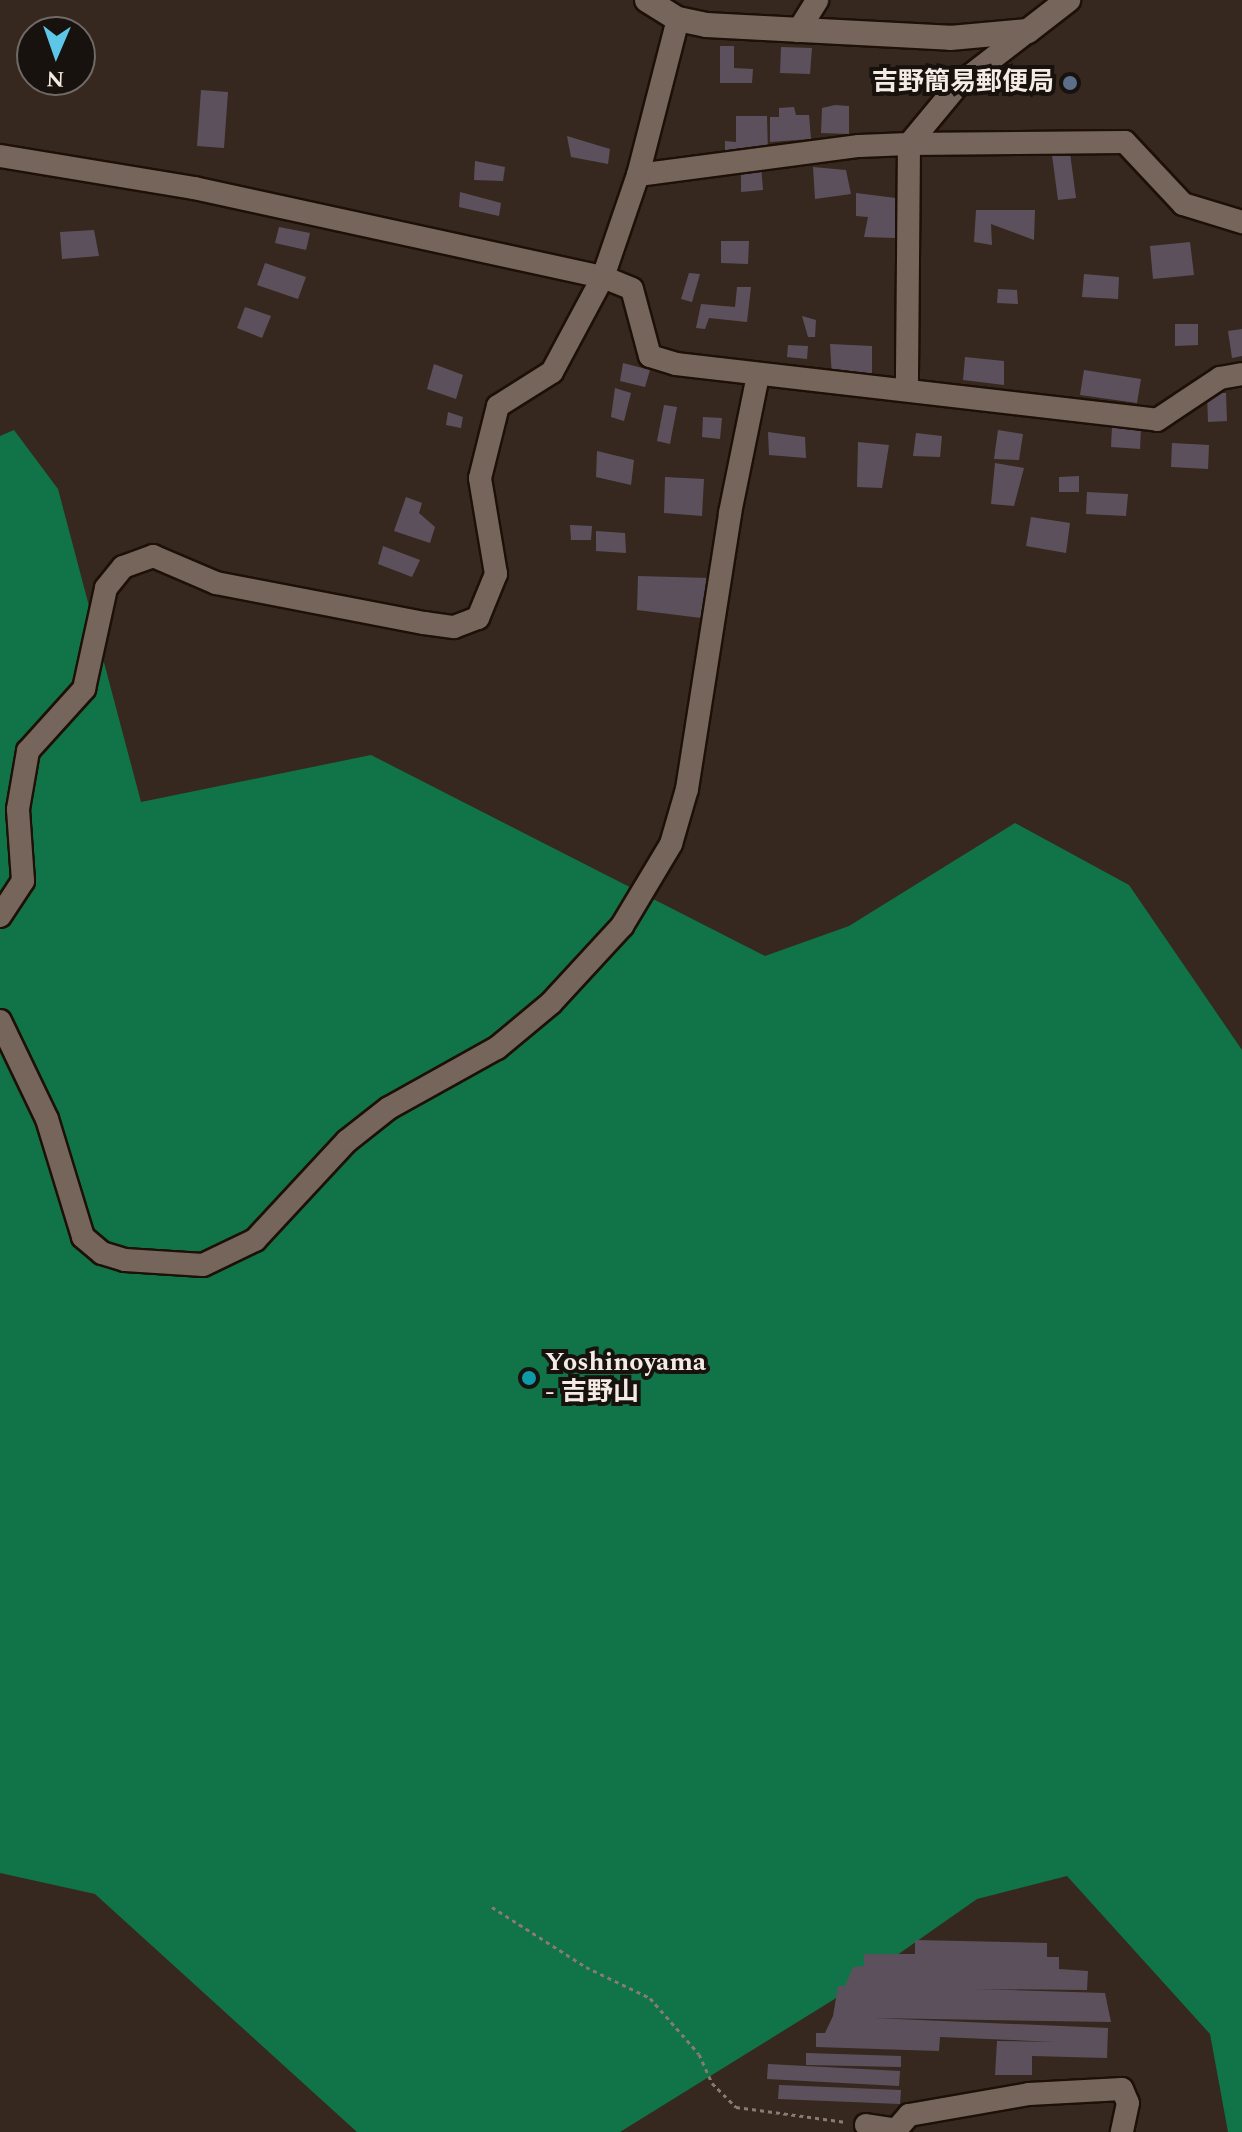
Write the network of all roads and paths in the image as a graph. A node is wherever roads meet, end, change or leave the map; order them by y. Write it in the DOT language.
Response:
graph roads {
  1 [pos="647,0"];
  2 [pos="817,0"];
  3 [pos="1068,0"];
  4 [pos="678,19"];
  5 [pos="798,31"];
  6 [pos="1028,31"];
  7 [pos="909,144"];
  8 [pos="0,156"];
  9 [pos="638,175"];
  10 [pos="1242,222"];
  11 [pos="603,277"];
  12 [pos="1242,374"];
  13 [pos="758,375"];
  14 [pos="907,389"];
  15 [pos="0,916"];
  16 [pos="0,1021"];
  17 [pos="492,1907"];
  18 [pos="866,2125"];
  19 [pos="1122,2132"];
  1 -- 4 [label="main road"];
  2 -- 5 [label="street"];
  3 -- 6 [label="main road"];
  4 -- 5 [label="main road"];
  4 -- 9 [label="street"];
  5 -- 6 [label="main road"];
  6 -- 7 [label="street"];
  7 -- 9 [label="street"];
  7 -- 10 [label="street"];
  7 -- 14 [label="street"];
  8 -- 11 [label="street"];
  9 -- 11 [label="street"];
  11 -- 13 [label="street"];
  11 -- 15 [label="street"];
  12 -- 14 [label="street"];
  13 -- 14 [label="street"];
  13 -- 16 [label="street"];
  17 -- 18 [label="path"];
  18 -- 19 [label="street"];
}
